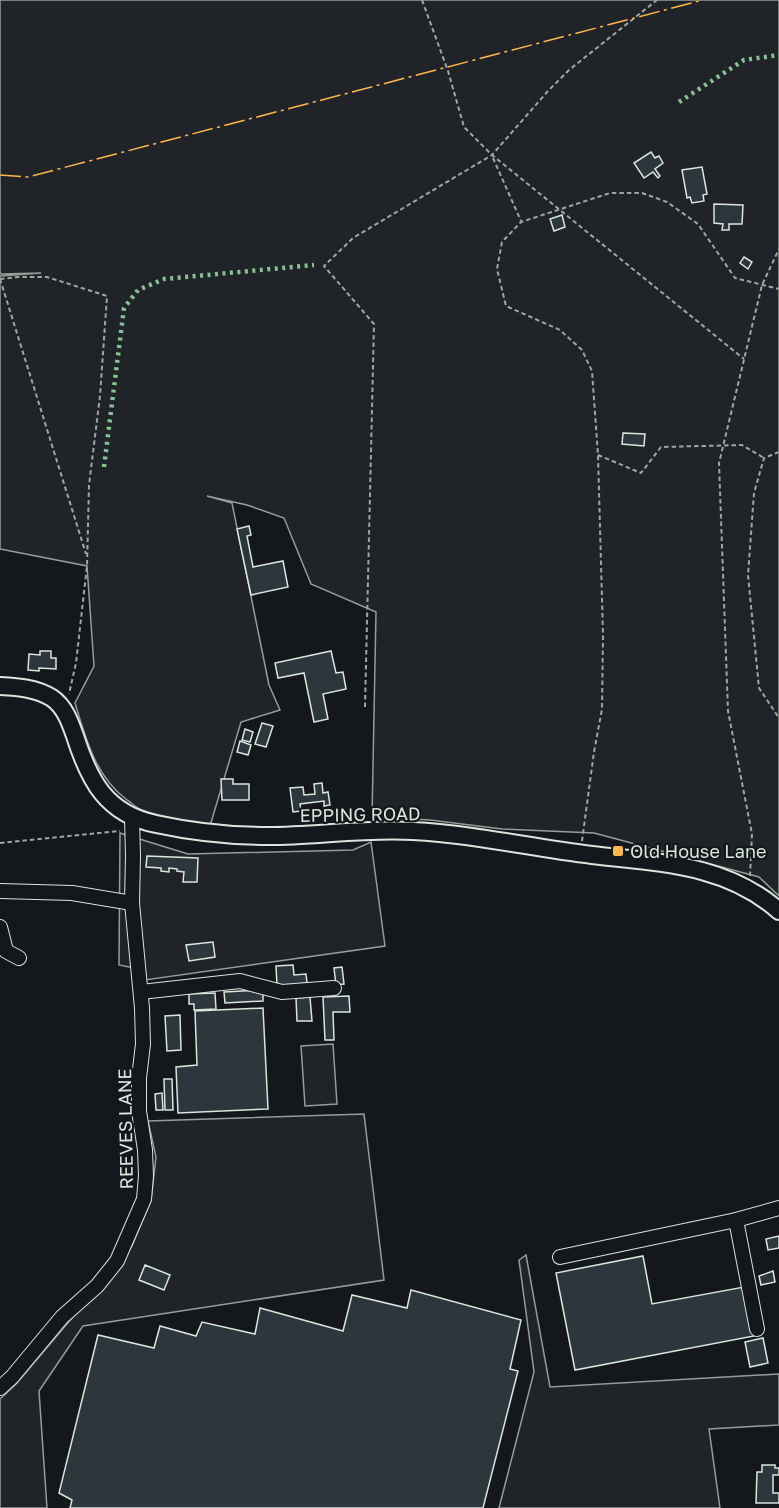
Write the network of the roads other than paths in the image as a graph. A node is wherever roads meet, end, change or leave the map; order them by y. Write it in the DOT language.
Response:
graph roads {
  1 [pos="0,686"];
  2 [pos="132,824"];
  3 [pos="0,891"];
  4 [pos="132,903"];
  5 [pos="779,911"];
  6 [pos="0,927"];
  7 [pos="19,958"];
  8 [pos="334,988"];
  9 [pos="141,992"];
  10 [pos="779,1208"];
  11 [pos="736,1220"];
  12 [pos="560,1257"];
  13 [pos="757,1329"];
  14 [pos="0,1388"];
  1 -- 2 [label="main road, EPPING ROAD"];
  2 -- 4 [label="street, REEVES LANE"];
  2 -- 5 [label="main road, EPPING ROAD"];
  3 -- 4 [label="street"];
  4 -- 9 [label="street, REEVES LANE"];
  6 -- 7 [label="street"];
  8 -- 9 [label="street"];
  9 -- 14 [label="street, REEVES LANE"];
  10 -- 11 [label="street"];
  11 -- 12 [label="street"];
  11 -- 13 [label="street"];
}
